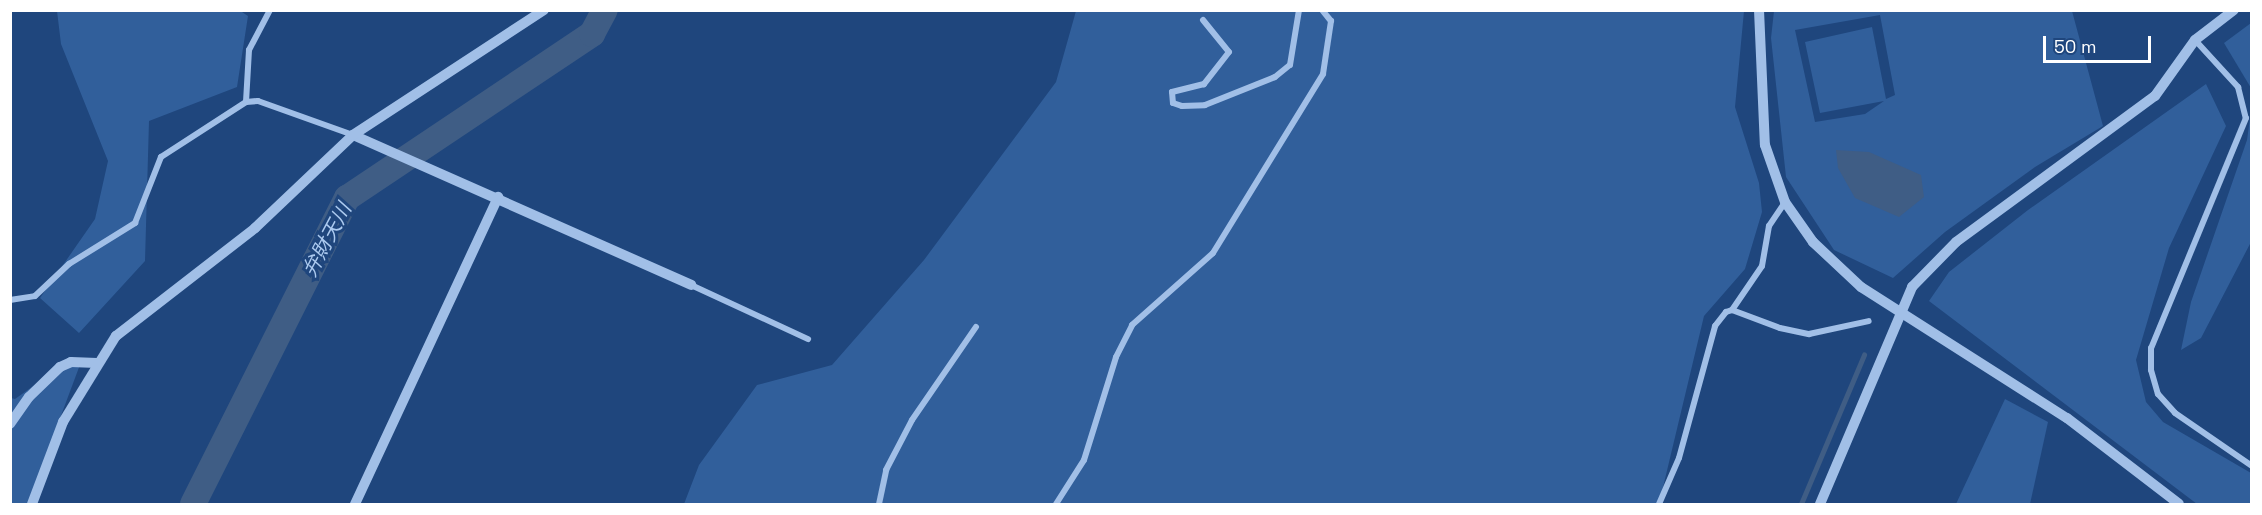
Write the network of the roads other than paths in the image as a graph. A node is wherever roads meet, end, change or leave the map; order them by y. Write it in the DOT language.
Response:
graph roads {
  1 [pos="270,10"];
  2 [pos="544,10"];
  3 [pos="1299,10"];
  4 [pos="1322,10"];
  5 [pos="1759,10"];
  6 [pos="2234,10"];
  7 [pos="1203,20"];
  8 [pos="2195,40"];
  9 [pos="246,102"];
  10 [pos="353,135"];
  11 [pos="498,198"];
  12 [pos="1785,202"];
  13 [pos="691,285"];
  14 [pos="10,300"];
  15 [pos="1732,310"];
  16 [pos="1899,312"];
  17 [pos="1869,321"];
  18 [pos="976,327"];
  19 [pos="808,339"];
  20 [pos="98,363"];
  21 [pos="10,424"];
  22 [pos="2252,466"];
  23 [pos="32,504"];
  24 [pos="355,504"];
  25 [pos="879,504"];
  26 [pos="1056,504"];
  27 [pos="1659,504"];
  28 [pos="1820,504"];
  29 [pos="2179,504"];
  1 -- 9 [label="street"];
  2 -- 10 [label="street"];
  3 -- 7 [label="street"];
  4 -- 26 [label="street"];
  5 -- 12 [label="street"];
  6 -- 8 [label="street"];
  8 -- 16 [label="street"];
  8 -- 22 [label="street"];
  9 -- 10 [label="street"];
  9 -- 14 [label="street"];
  10 -- 11 [label="street"];
  10 -- 20 [label="street"];
  11 -- 13 [label="street"];
  11 -- 24 [label="street"];
  12 -- 15 [label="street"];
  12 -- 16 [label="street"];
  13 -- 19 [label="street"];
  15 -- 17 [label="street"];
  15 -- 27 [label="street"];
  16 -- 28 [label="street"];
  16 -- 29 [label="street"];
  18 -- 25 [label="street"];
  20 -- 21 [label="street"];
  20 -- 23 [label="street"];
}
